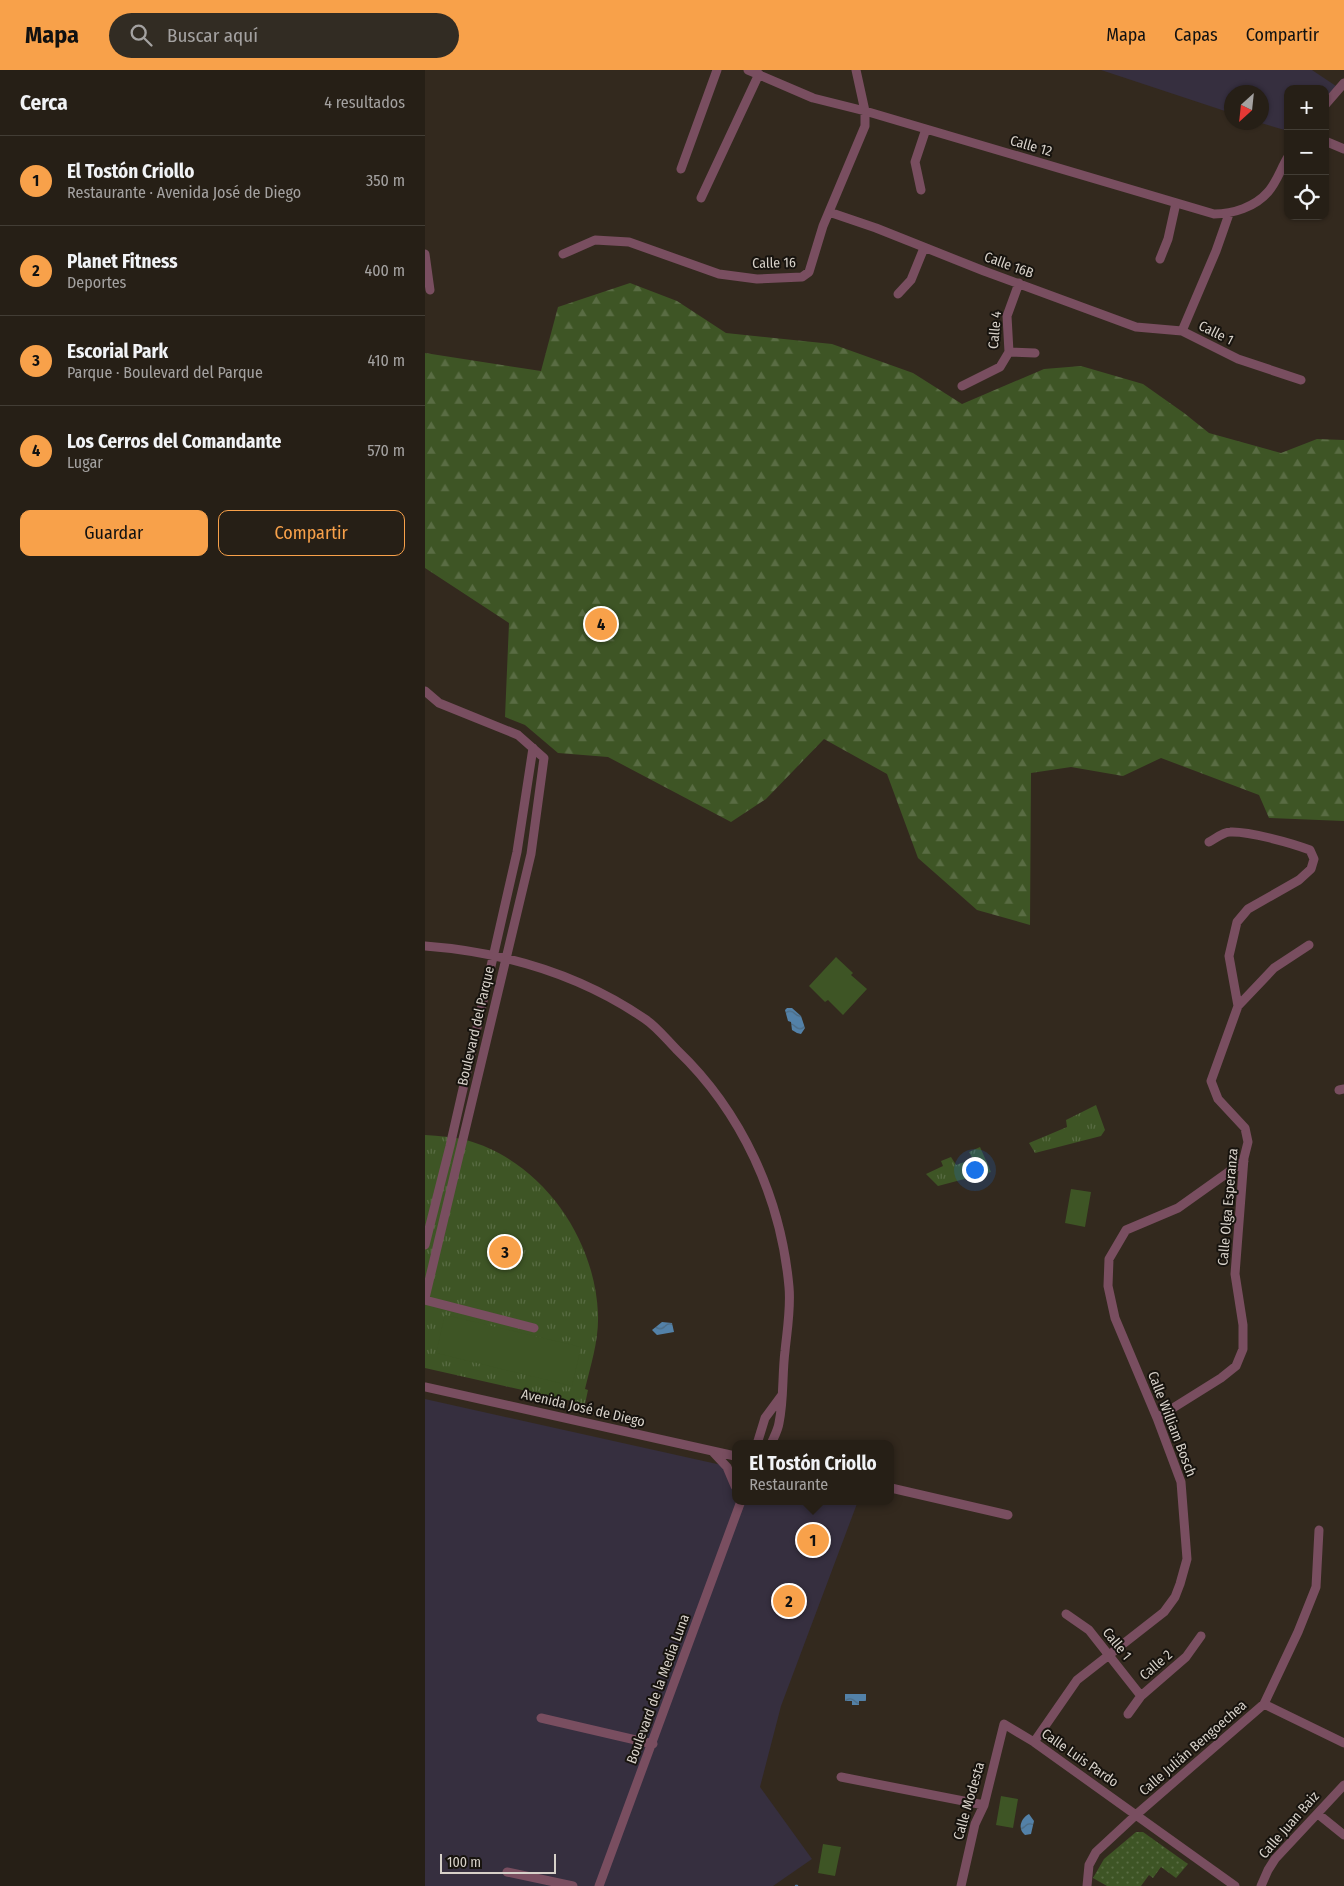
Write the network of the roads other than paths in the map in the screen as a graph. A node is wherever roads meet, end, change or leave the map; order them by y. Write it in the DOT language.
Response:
graph roads {
  1 [pos="717,70"];
  2 [pos="748,70"];
  3 [pos="856,70"];
  4 [pos="759,74"];
  5 [pos="1344,83"];
  6 [pos="1329,100"];
  7 [pos="865,111"];
  8 [pos="926,129"];
  9 [pos="1329,143"];
  10 [pos="1344,149"];
  11 [pos="1284,164"];
  12 [pos="681,169"];
  13 [pos="921,190"];
  14 [pos="701,198"];
  15 [pos="1176,203"];
  16 [pos="829,212"];
  17 [pos="1229,214"];
  18 [pos="924,248"];
  19 [pos="425,254"];
  20 [pos="563,254"];
  21 [pos="1160,258"];
  22 [pos="1019,283"];
  23 [pos="430,290"];
  24 [pos="898,294"];
  25 [pos="1182,331"];
  26 [pos="1009,352"];
  27 [pos="1035,353"];
  28 [pos="1301,380"];
  29 [pos="962,386"];
  30 [pos="425,691"];
  31 [pos="533,748"];
  32 [pos="1209,842"];
  33 [pos="1309,945"];
  34 [pos="425,946"];
  35 [pos="494,956"];
  36 [pos="506,958"];
  37 [pos="1237,1006"];
  38 [pos="1244,1162"];
  39 [pos="425,1245"];
  40 [pos="425,1299"];
  41 [pos="534,1328"];
  42 [pos="425,1387"];
  43 [pos="783,1393"];
  44 [pos="1157,1418"];
  45 [pos="758,1440"];
  46 [pos="773,1440"];
  47 [pos="713,1452"];
  48 [pos="732,1455"];
  49 [pos="732,1479"];
  50 [pos="894,1489"];
  51 [pos="738,1505"];
  52 [pos="1008,1515"];
  53 [pos="1319,1530"];
  54 [pos="1066,1614"];
  55 [pos="1201,1636"];
  56 [pos="1108,1655"];
  57 [pos="1141,1696"];
  58 [pos="1264,1704"];
  59 [pos="1128,1714"];
  60 [pos="541,1718"];
  61 [pos="1004,1724"];
  62 [pos="1034,1742"];
  63 [pos="1344,1743"];
  64 [pos="653,1744"];
  65 [pos="841,1778"];
  66 [pos="1344,1786"];
  67 [pos="984,1805"];
  68 [pos="1137,1814"];
  69 [pos="1317,1814"];
  70 [pos="1344,1835"];
  71 [pos="507,1872"];
  72 [pos="573,1886"];
  73 [pos="599,1886"];
  74 [pos="961,1886"];
  75 [pos="1087,1886"];
  76 [pos="1235,1886"];
  77 [pos="1261,1886"];
  1 -- 12 [label="street"];
  2 -- 4 [label="street, Calle 12"];
  3 -- 7 [label="street, Calle 16"];
  4 -- 7 [label="street, Calle 12"];
  4 -- 14 [label="street"];
  5 -- 6 [label="street"];
  7 -- 8 [label="street, Calle 12"];
  7 -- 16 [label="street, Calle 16"];
  8 -- 13 [label="street"];
  8 -- 15 [label="street, Calle 12"];
  9 -- 10 [label="street"];
  11 -- 17 [label="street"];
  15 -- 17 [label="street, Calle 12"];
  15 -- 21 [label="street"];
  16 -- 18 [label="street, Calle 16B"];
  16 -- 20 [label="street, Calle 16"];
  17 -- 25 [label="street, Calle 1"];
  18 -- 22 [label="street, Calle 16B"];
  18 -- 24 [label="street"];
  19 -- 23 [label="street"];
  22 -- 25 [label="street, Calle 16B"];
  22 -- 26 [label="street, Calle 4"];
  25 -- 28 [label="street, Calle 1"];
  26 -- 27 [label="street"];
  26 -- 29 [label="street, Calle 4"];
  30 -- 31 [label="street"];
  31 -- 35 [label="street, Boulevard del Parque"];
  31 -- 36 [label="street, Boulevard del Parque"];
  32 -- 37 [label="street, Calle Olga Esperanza"];
  33 -- 37 [label="street"];
  34 -- 35 [label="street"];
  35 -- 36 [label="street"];
  35 -- 39 [label="street, Boulevard del Parque"];
  36 -- 40 [label="street, Boulevard del Parque"];
  36 -- 43 [label="street"];
  37 -- 38 [label="street, Calle Olga Esperanza"];
  38 -- 44 [label="street, Calle Olga Esperanza"];
  38 -- 44 [label="street, Calle William Bosch"];
  40 -- 41 [label="street"];
  42 -- 47 [label="street, Avenida José de Diego"];
  43 -- 45 [label="street"];
  43 -- 46 [label="street"];
  44 -- 56 [label="street, Calle William Bosch"];
  47 -- 48 [label="street, Avenida José de Diego"];
  47 -- 49 [label="street"];
  50 -- 52 [label="street"];
  51 -- 64 [label="street, Boulevard de la Media Luna"];
  53 -- 58 [label="street, Calle Julián Bengoechea"];
  54 -- 56 [label="street, Calle 1"];
  55 -- 57 [label="street, Calle 2"];
  56 -- 57 [label="street, Calle 1"];
  56 -- 62 [label="street, Calle William Bosch"];
  57 -- 59 [label="street, Calle 2"];
  58 -- 63 [label="street"];
  58 -- 68 [label="street, Calle Julián Bengoechea"];
  60 -- 64 [label="street"];
  61 -- 62 [label="street, Calle Luis Pardo"];
  61 -- 67 [label="street, Calle Modesta"];
  62 -- 68 [label="street, Calle Luis Pardo"];
  64 -- 73 [label="street, Boulevard de la Media Luna"];
  65 -- 67 [label="street"];
  66 -- 69 [label="street, Calle Juan Baiz"];
  67 -- 74 [label="street, Calle Modesta"];
  68 -- 75 [label="street, Calle Julián Bengoechea"];
  68 -- 76 [label="street, Calle Luis Pardo"];
  69 -- 70 [label="street"];
  69 -- 77 [label="street, Calle Juan Baiz"];
  71 -- 72 [label="street"];
}
